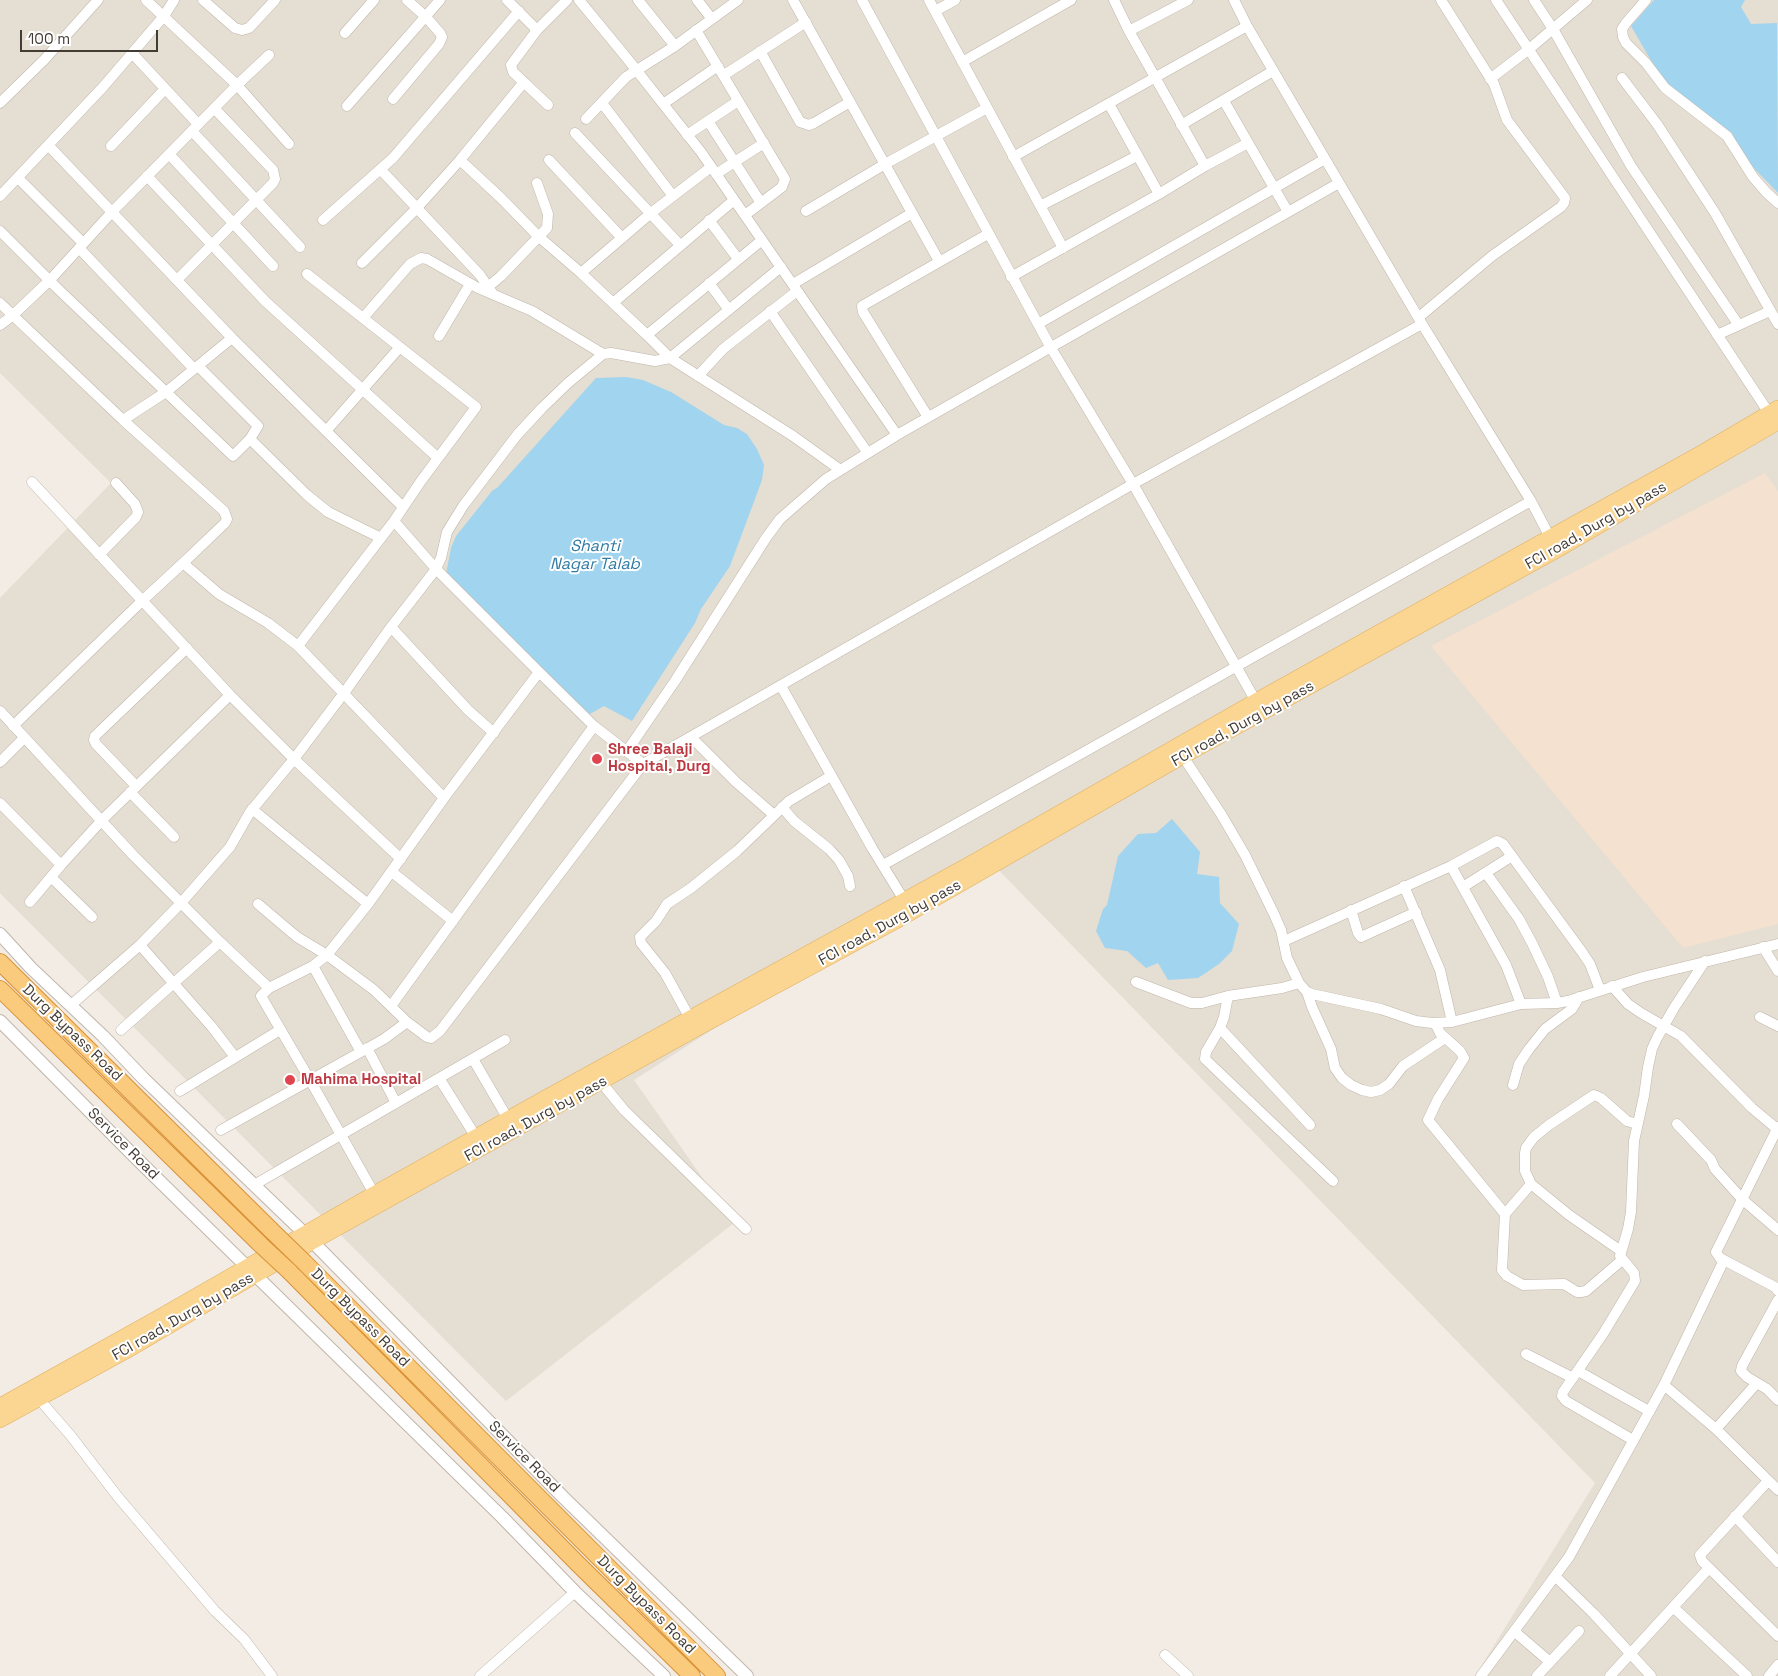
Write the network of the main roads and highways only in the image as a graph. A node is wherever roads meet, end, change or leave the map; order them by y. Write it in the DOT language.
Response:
graph roads {
  1 [pos="1776,419"];
  2 [pos="1179,751"];
  3 [pos="0,962"];
  4 [pos="0,989"];
  5 [pos="693,1024"];
  6 [pos="377,1200"];
  7 [pos="80,1369"];
  8 [pos="0,1406"];
  9 [pos="0,1420"];
  10 [pos="692,1676"];
  11 [pos="717,1676"];
  1 -- 2 [label="main road, FCI road, Durg by pass"];
  2 -- 5 [label="main road, FCI road, Durg by pass"];
  2 -- 5 [label="main road, FCI road, Durg by pass"];
  3 -- 11 [label="highway, Durg Bypass Road, bridge"];
  4 -- 10 [label="highway, Durg Bypass Road, bridge"];
  5 -- 6 [label="main road, FCI road, Durg by pass"];
  5 -- 6 [label="main road, FCI road, Durg by pass"];
  6 -- 7 [label="main road, FCI road, Durg by pass"];
  7 -- 8 [label="main road, FCI road, Durg by pass"];
  7 -- 9 [label="main road, FCI road, Durg by pass"];
}
